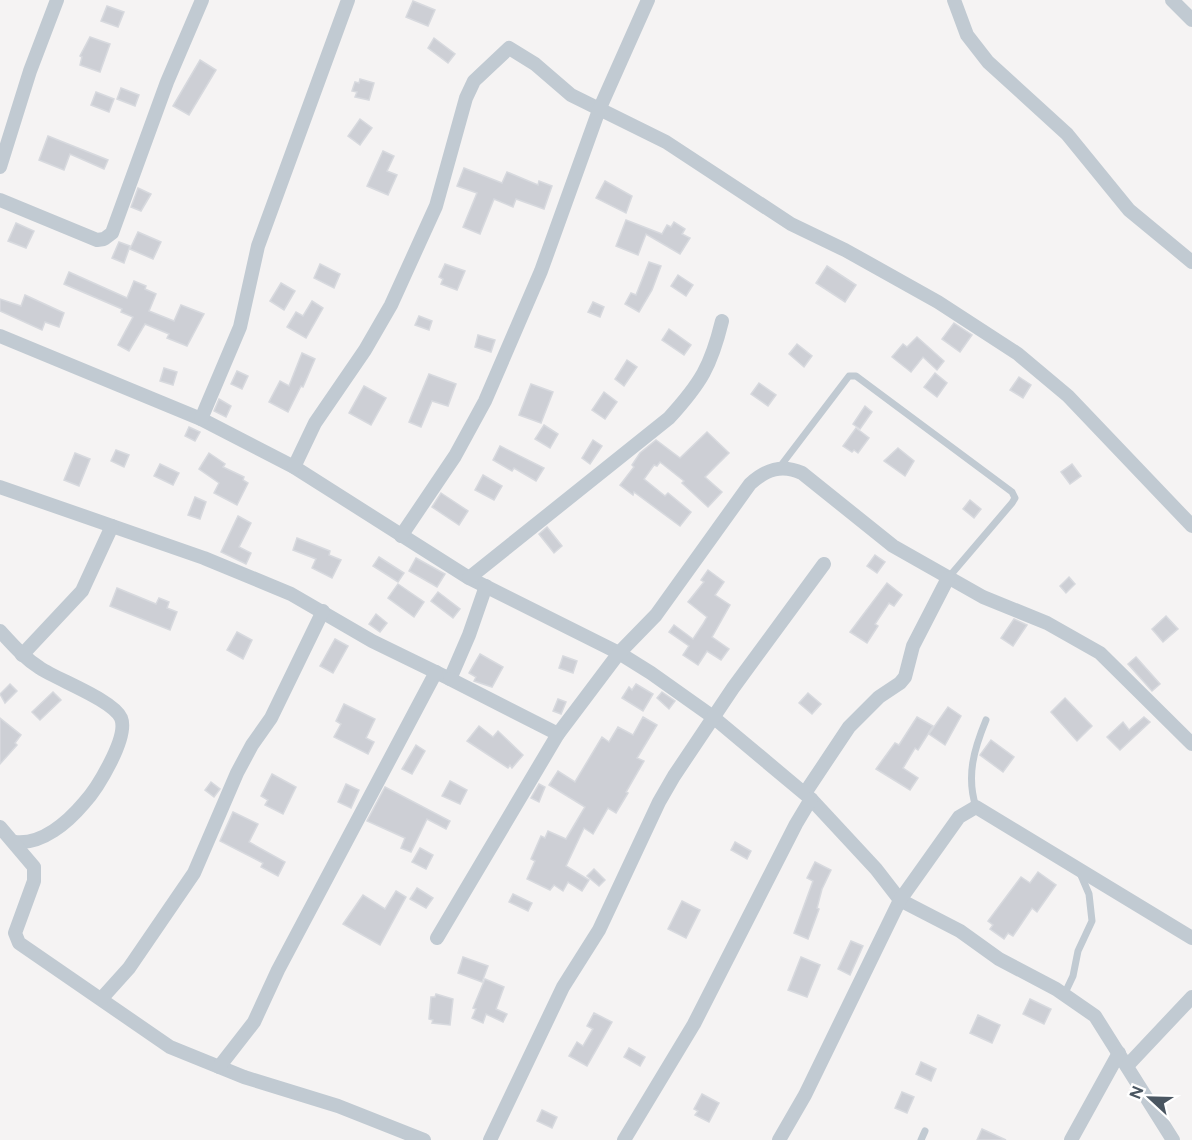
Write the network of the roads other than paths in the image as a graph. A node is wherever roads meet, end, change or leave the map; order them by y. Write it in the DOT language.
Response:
graph roads {
  1 [pos="57,0"];
  2 [pos="202,0"];
  3 [pos="348,0"];
  4 [pos="648,0"];
  5 [pos="954,0"];
  6 [pos="1172,0"];
  7 [pos="1192,20"];
  8 [pos="599,110"];
  9 [pos="0,167"];
  10 [pos="0,200"];
  11 [pos="1192,262"];
  12 [pos="722,321"];
  13 [pos="0,336"];
  14 [pos="201,419"];
  15 [pos="294,467"];
  16 [pos="779,468"];
  17 [pos="0,487"];
  18 [pos="112,526"];
  19 [pos="1192,526"];
  20 [pos="401,536"];
  21 [pos="824,564"];
  22 [pos="469,578"];
  23 [pos="948,578"];
  24 [pos="486,586"];
  25 [pos="323,610"];
  26 [pos="0,631"];
  27 [pos="619,653"];
  28 [pos="22,655"];
  29 [pos="436,672"];
  30 [pos="450,679"];
  31 [pos="713,717"];
  32 [pos="986,720"];
  33 [pos="558,734"];
  34 [pos="1192,744"];
  35 [pos="808,796"];
  36 [pos="976,807"];
  37 [pos="0,827"];
  38 [pos="15,842"];
  39 [pos="1079,871"];
  40 [pos="900,900"];
  41 [pos="437,938"];
  42 [pos="1192,938"];
  43 [pos="1064,995"];
  44 [pos="102,998"];
  45 [pos="1191,1002"];
  46 [pos="1119,1053"];
  47 [pos="1127,1066"];
  48 [pos="219,1067"];
  49 [pos="925,1131"];
  50 [pos="424,1140"];
  51 [pos="490,1140"];
  52 [pos="624,1140"];
  53 [pos="779,1140"];
  54 [pos="921,1140"];
  55 [pos="1071,1140"];
  56 [pos="1173,1140"];
  1 -- 9 [label="street"];
  2 -- 10 [label="street"];
  3 -- 14 [label="street"];
  4 -- 8 [label="street"];
  5 -- 11 [label="street"];
  6 -- 7 [label="street"];
  8 -- 15 [label="street"];
  8 -- 19 [label="street"];
  8 -- 20 [label="street"];
  12 -- 22 [label="street"];
  13 -- 14 [label="street"];
  14 -- 15 [label="street"];
  15 -- 20 [label="street"];
  16 -- 23 [label="street"];
  16 -- 23 [label="lane"];
  16 -- 27 [label="street"];
  17 -- 18 [label="street"];
  18 -- 25 [label="street"];
  18 -- 28 [label="street"];
  20 -- 22 [label="street"];
  21 -- 31 [label="street"];
  22 -- 24 [label="street"];
  23 -- 34 [label="street"];
  23 -- 35 [label="street"];
  24 -- 27 [label="street"];
  24 -- 30 [label="street"];
  25 -- 29 [label="street"];
  25 -- 44 [label="street"];
  26 -- 28 [label="street"];
  27 -- 31 [label="street"];
  27 -- 33 [label="street"];
  28 -- 38 [label="street"];
  29 -- 30 [label="street"];
  29 -- 48 [label="street"];
  30 -- 33 [label="street"];
  31 -- 35 [label="street"];
  31 -- 51 [label="street"];
  32 -- 36 [label="lane"];
  33 -- 41 [label="street"];
  35 -- 40 [label="street"];
  35 -- 52 [label="street"];
  36 -- 39 [label="street"];
  36 -- 40 [label="street"];
  37 -- 38 [label="street"];
  38 -- 44 [label="street"];
  39 -- 42 [label="street"];
  39 -- 43 [label="lane"];
  40 -- 43 [label="street"];
  40 -- 53 [label="street"];
  43 -- 46 [label="street"];
  44 -- 48 [label="street"];
  45 -- 47 [label="street"];
  46 -- 47 [label="street"];
  46 -- 55 [label="street"];
  47 -- 56 [label="street"];
  48 -- 50 [label="street"];
  49 -- 54 [label="lane"];
}
